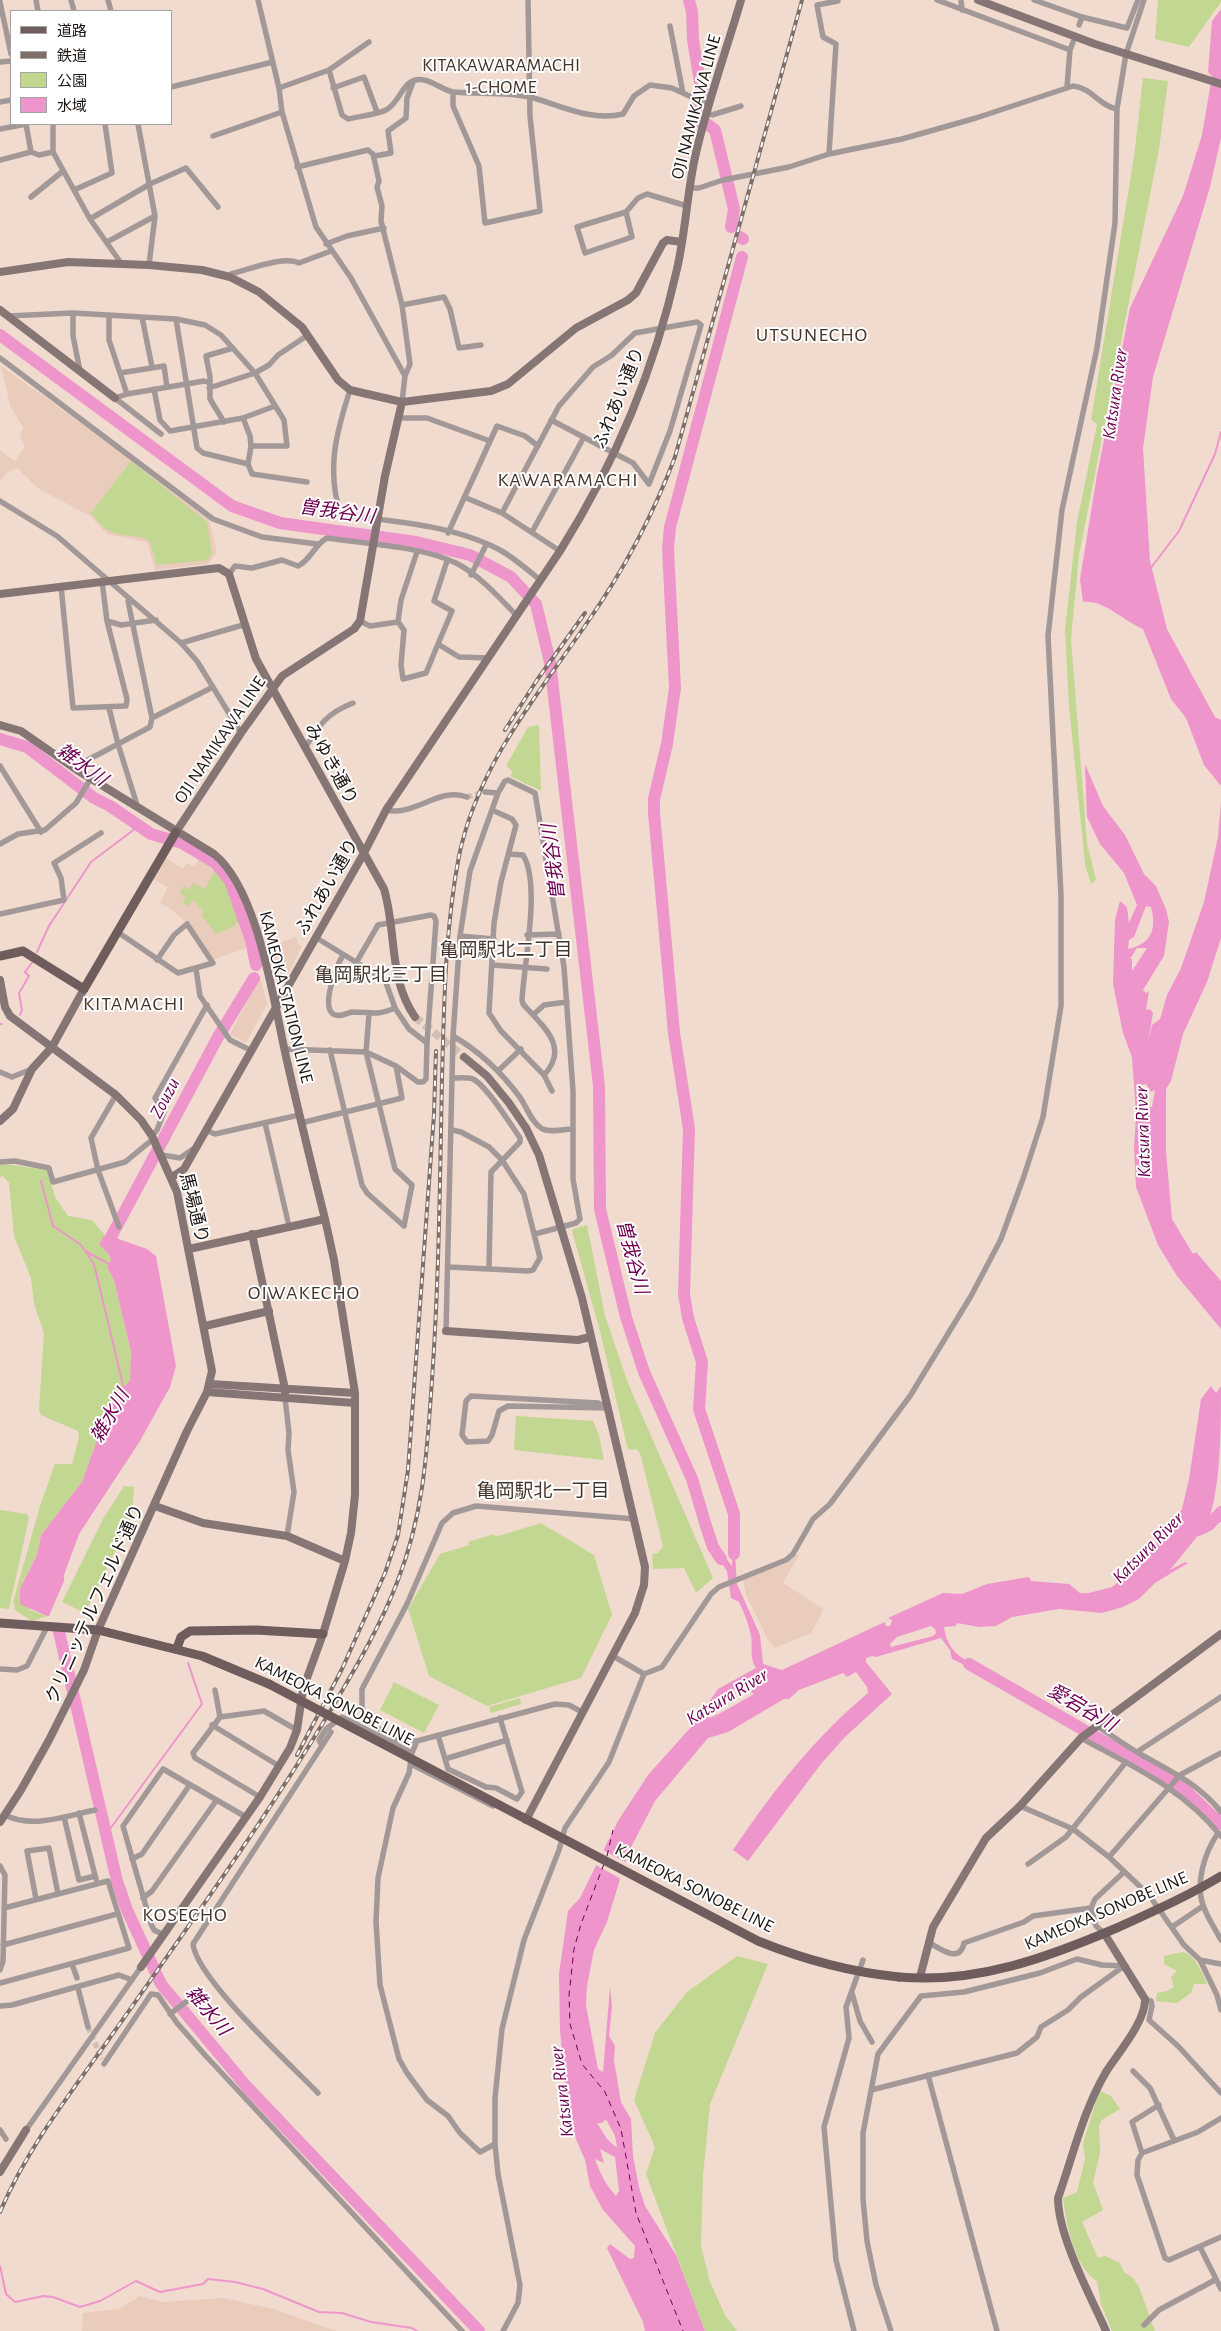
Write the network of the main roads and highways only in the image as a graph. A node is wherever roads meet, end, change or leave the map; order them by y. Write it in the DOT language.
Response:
graph roads {
  1 [pos="174,837"];
  2 [pos="0,956"];
  3 [pos="0,1622"];
  4 [pos="323,1634"];
  5 [pos="176,1648"];
  6 [pos="1221,1876"];
  1 -- 2 [label="main road"];
  3 -- 5 [label="main road, KAMEOKA SONOBE LINE"];
  4 -- 5 [label="main road, KAMEOKA SONOBE LINE"];
  5 -- 6 [label="main road, KAMEOKA SONOBE LINE, bridge"];
}
